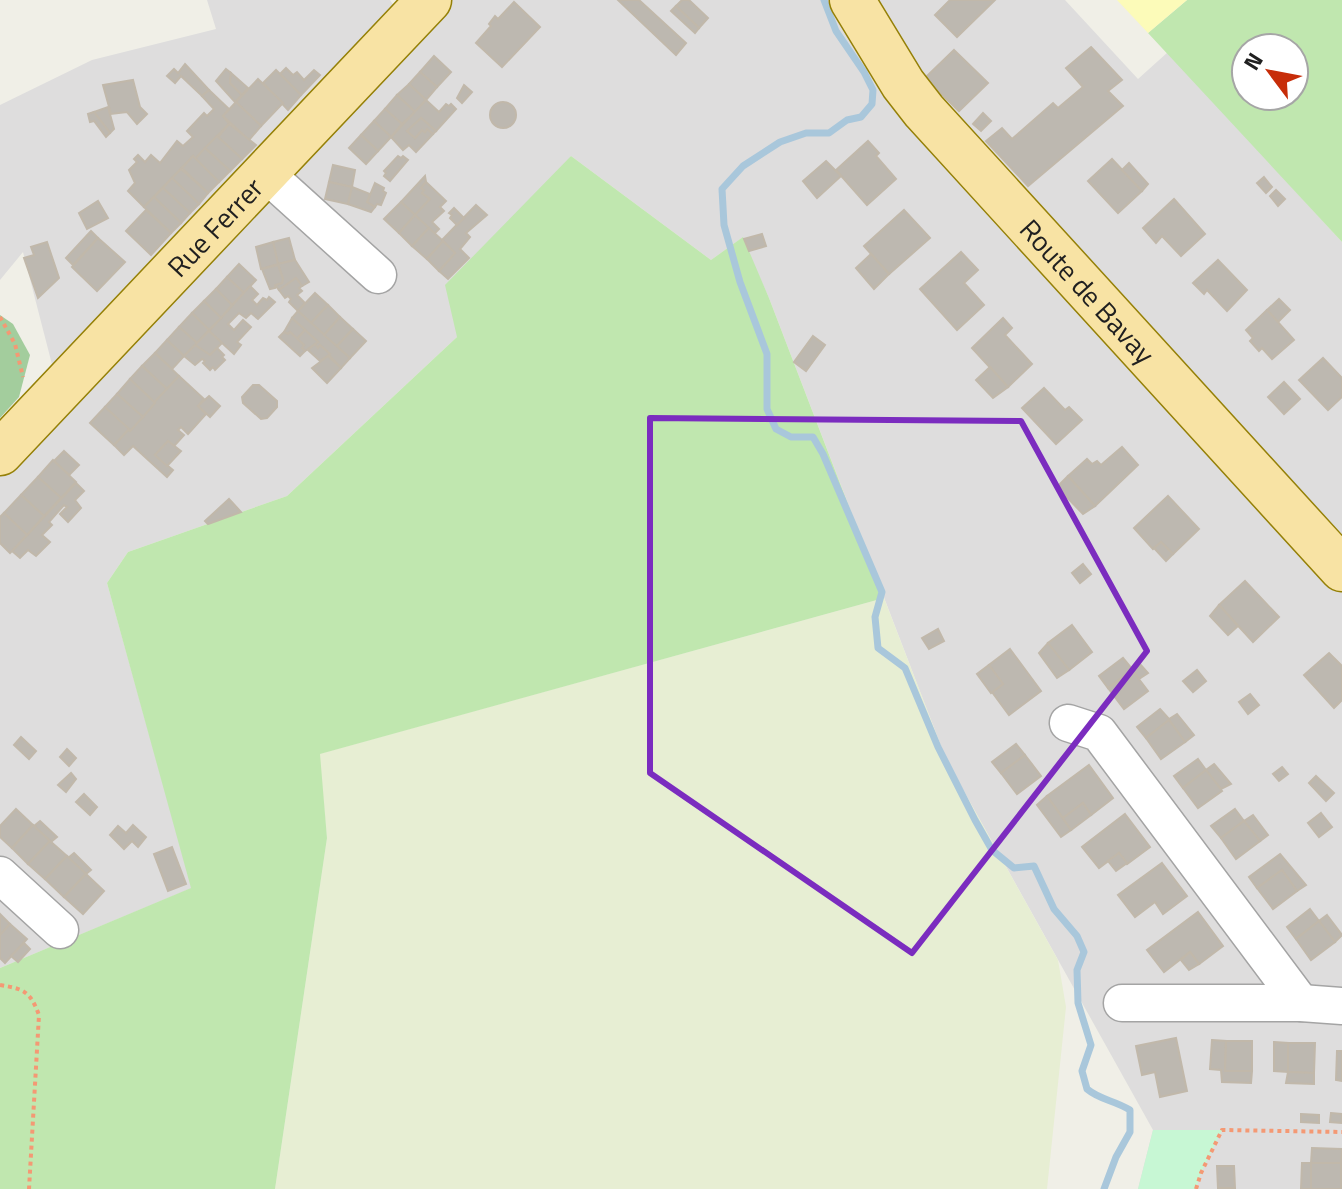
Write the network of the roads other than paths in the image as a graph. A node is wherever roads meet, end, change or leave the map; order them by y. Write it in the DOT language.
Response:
graph roads {
  1 [pos="429,0"];
  2 [pos="852,0"];
  3 [pos="264,172"];
  4 [pos="378,275"];
  5 [pos="0,453"];
  6 [pos="1342,569"];
  7 [pos="1068,723"];
  8 [pos="0,875"];
  9 [pos="60,930"];
  10 [pos="1122,1003"];
  11 [pos="1301,1003"];
  12 [pos="1342,1006"];
  1 -- 3 [label="main road, Rue Ferrer"];
  2 -- 6 [label="main road, Route de Bavay"];
  3 -- 4 [label="street"];
  3 -- 5 [label="main road, Rue Ferrer"];
  7 -- 11 [label="street"];
  8 -- 9 [label="street"];
  10 -- 11 [label="street"];
  11 -- 12 [label="street"];
}
